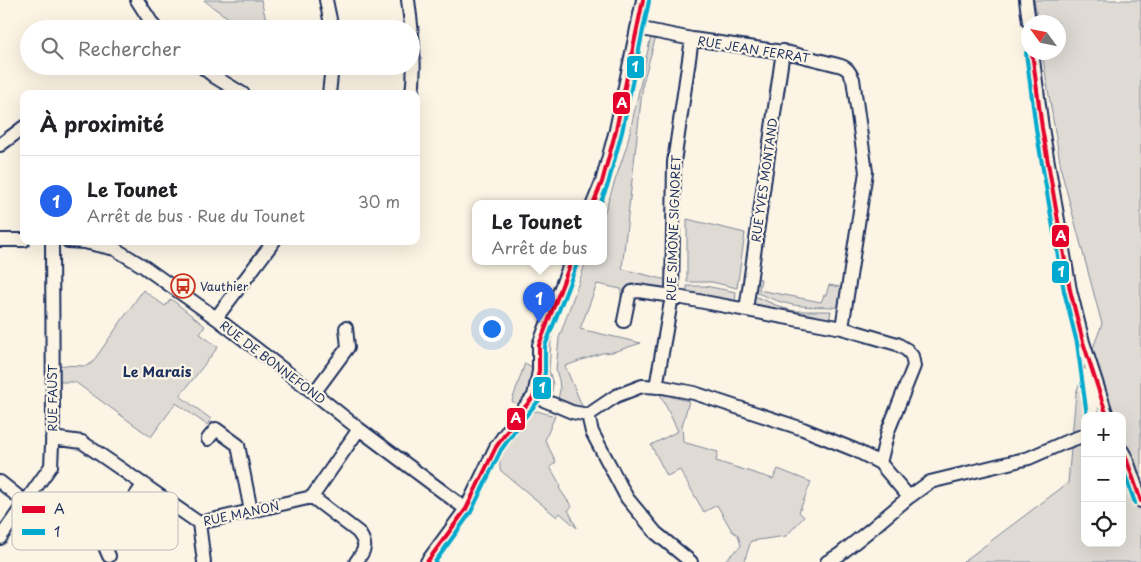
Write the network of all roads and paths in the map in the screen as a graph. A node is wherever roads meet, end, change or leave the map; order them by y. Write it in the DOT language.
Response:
graph roads {
  1 [pos="138,0"];
  2 [pos="326,0"];
  3 [pos="408,0"];
  4 [pos="643,0"];
  5 [pos="1026,0"];
  6 [pos="1028,15"];
  7 [pos="150,20"];
  8 [pos="330,20"];
  9 [pos="410,20"];
  10 [pos="637,28"];
  11 [pos="692,39"];
  12 [pos="783,51"];
  13 [pos="1033,60"];
  14 [pos="214,75"];
  15 [pos="331,75"];
  16 [pos="414,75"];
  17 [pos="237,90"];
  18 [pos="329,90"];
  19 [pos="412,90"];
  20 [pos="20,130"];
  21 [pos="0,145"];
  22 [pos="595,200"];
  23 [pos="0,240"];
  24 [pos="20,240"];
  25 [pos="52,245"];
  26 [pos="97,245"];
  27 [pos="271,245"];
  28 [pos="570,265"];
  29 [pos="672,296"];
  30 [pos="746,310"];
  31 [pos="216,318"];
  32 [pos="624,321"];
  33 [pos="346,328"];
  34 [pos="842,328"];
  35 [pos="1083,342"];
  36 [pos="656,387"];
  37 [pos="314,393"];
  38 [pos="534,396"];
  39 [pos="1092,412"];
  40 [pos="1106,412"];
  41 [pos="588,415"];
  42 [pos="359,429"];
  43 [pos="1081,436"];
  44 [pos="52,438"];
  45 [pos="208,439"];
  46 [pos="1125,457"];
  47 [pos="880,463"];
  48 [pos="0,482"];
  49 [pos="144,484"];
  50 [pos="12,492"];
  51 [pos="32,492"];
  52 [pos="138,492"];
  53 [pos="155,492"];
  54 [pos="312,497"];
  55 [pos="909,497"];
  56 [pos="1141,501"];
  57 [pos="178,508"];
  58 [pos="466,509"];
  59 [pos="251,511"];
  60 [pos="12,521"];
  61 [pos="199,523"];
  62 [pos="0,538"];
  63 [pos="107,550"];
  64 [pos="110,556"];
  65 [pos="204,562"];
  66 [pos="356,562"];
  67 [pos="427,562"];
  68 [pos="691,562"];
  69 [pos="827,562"];
  1 -- 7 [label="street"];
  2 -- 8 [label="street"];
  3 -- 9 [label="street"];
  4 -- 10 [label="street"];
  5 -- 6 [label="street"];
  10 -- 11 [label="street, RUE JEAN FERRAT"];
  10 -- 22 [label="street"];
  11 -- 12 [label="street, RUE JEAN FERRAT"];
  11 -- 29 [label="street, RUE SIMONE SIGNORET"];
  12 -- 30 [label="street, RUE YVES MONTAND"];
  12 -- 34 [label="street, RUE JEAN FERRAT"];
  13 -- 35 [label="street"];
  14 -- 17 [label="street"];
  15 -- 18 [label="street"];
  16 -- 19 [label="street"];
  20 -- 21 [label="street"];
  23 -- 24 [label="street"];
  25 -- 44 [label="street, RUE FAUST"];
  26 -- 31 [label="street, RUE DE BONNEFOND"];
  27 -- 31 [label="street"];
  28 -- 38 [label="street"];
  29 -- 30 [label="street"];
  29 -- 32 [label="street"];
  29 -- 36 [label="street, RUE SIMONE SIGNORET"];
  30 -- 34 [label="street"];
  31 -- 37 [label="street, RUE DE BONNEFOND"];
  33 -- 37 [label="street"];
  34 -- 47 [label="street"];
  35 -- 39 [label="street"];
  35 -- 40 [label="street"];
  36 -- 41 [label="street"];
  36 -- 47 [label="street"];
  37 -- 42 [label="street, RUE DE BONNEFOND"];
  38 -- 41 [label="street"];
  38 -- 58 [label="street"];
  41 -- 68 [label="street"];
  42 -- 54 [label="street"];
  42 -- 58 [label="street, RUE DE BONNEFOND"];
  43 -- 55 [label="street"];
  44 -- 49 [label="street, RUE MANON"];
  44 -- 51 [label="street, RUE FAUST"];
  45 -- 59 [label="street"];
  46 -- 56 [label="street"];
  47 -- 55 [label="street"];
  48 -- 50 [label="street"];
  49 -- 52 [label="street"];
  49 -- 53 [label="street, RUE MANON"];
  54 -- 59 [label="street, RUE MANON"];
  54 -- 66 [label="street"];
  55 -- 69 [label="street"];
  57 -- 61 [label="street, RUE MANON"];
  58 -- 67 [label="street"];
  59 -- 61 [label="street, RUE MANON"];
  60 -- 62 [label="street, RUE FAUST"];
  61 -- 65 [label="street"];
  63 -- 64 [label="street"];
}
